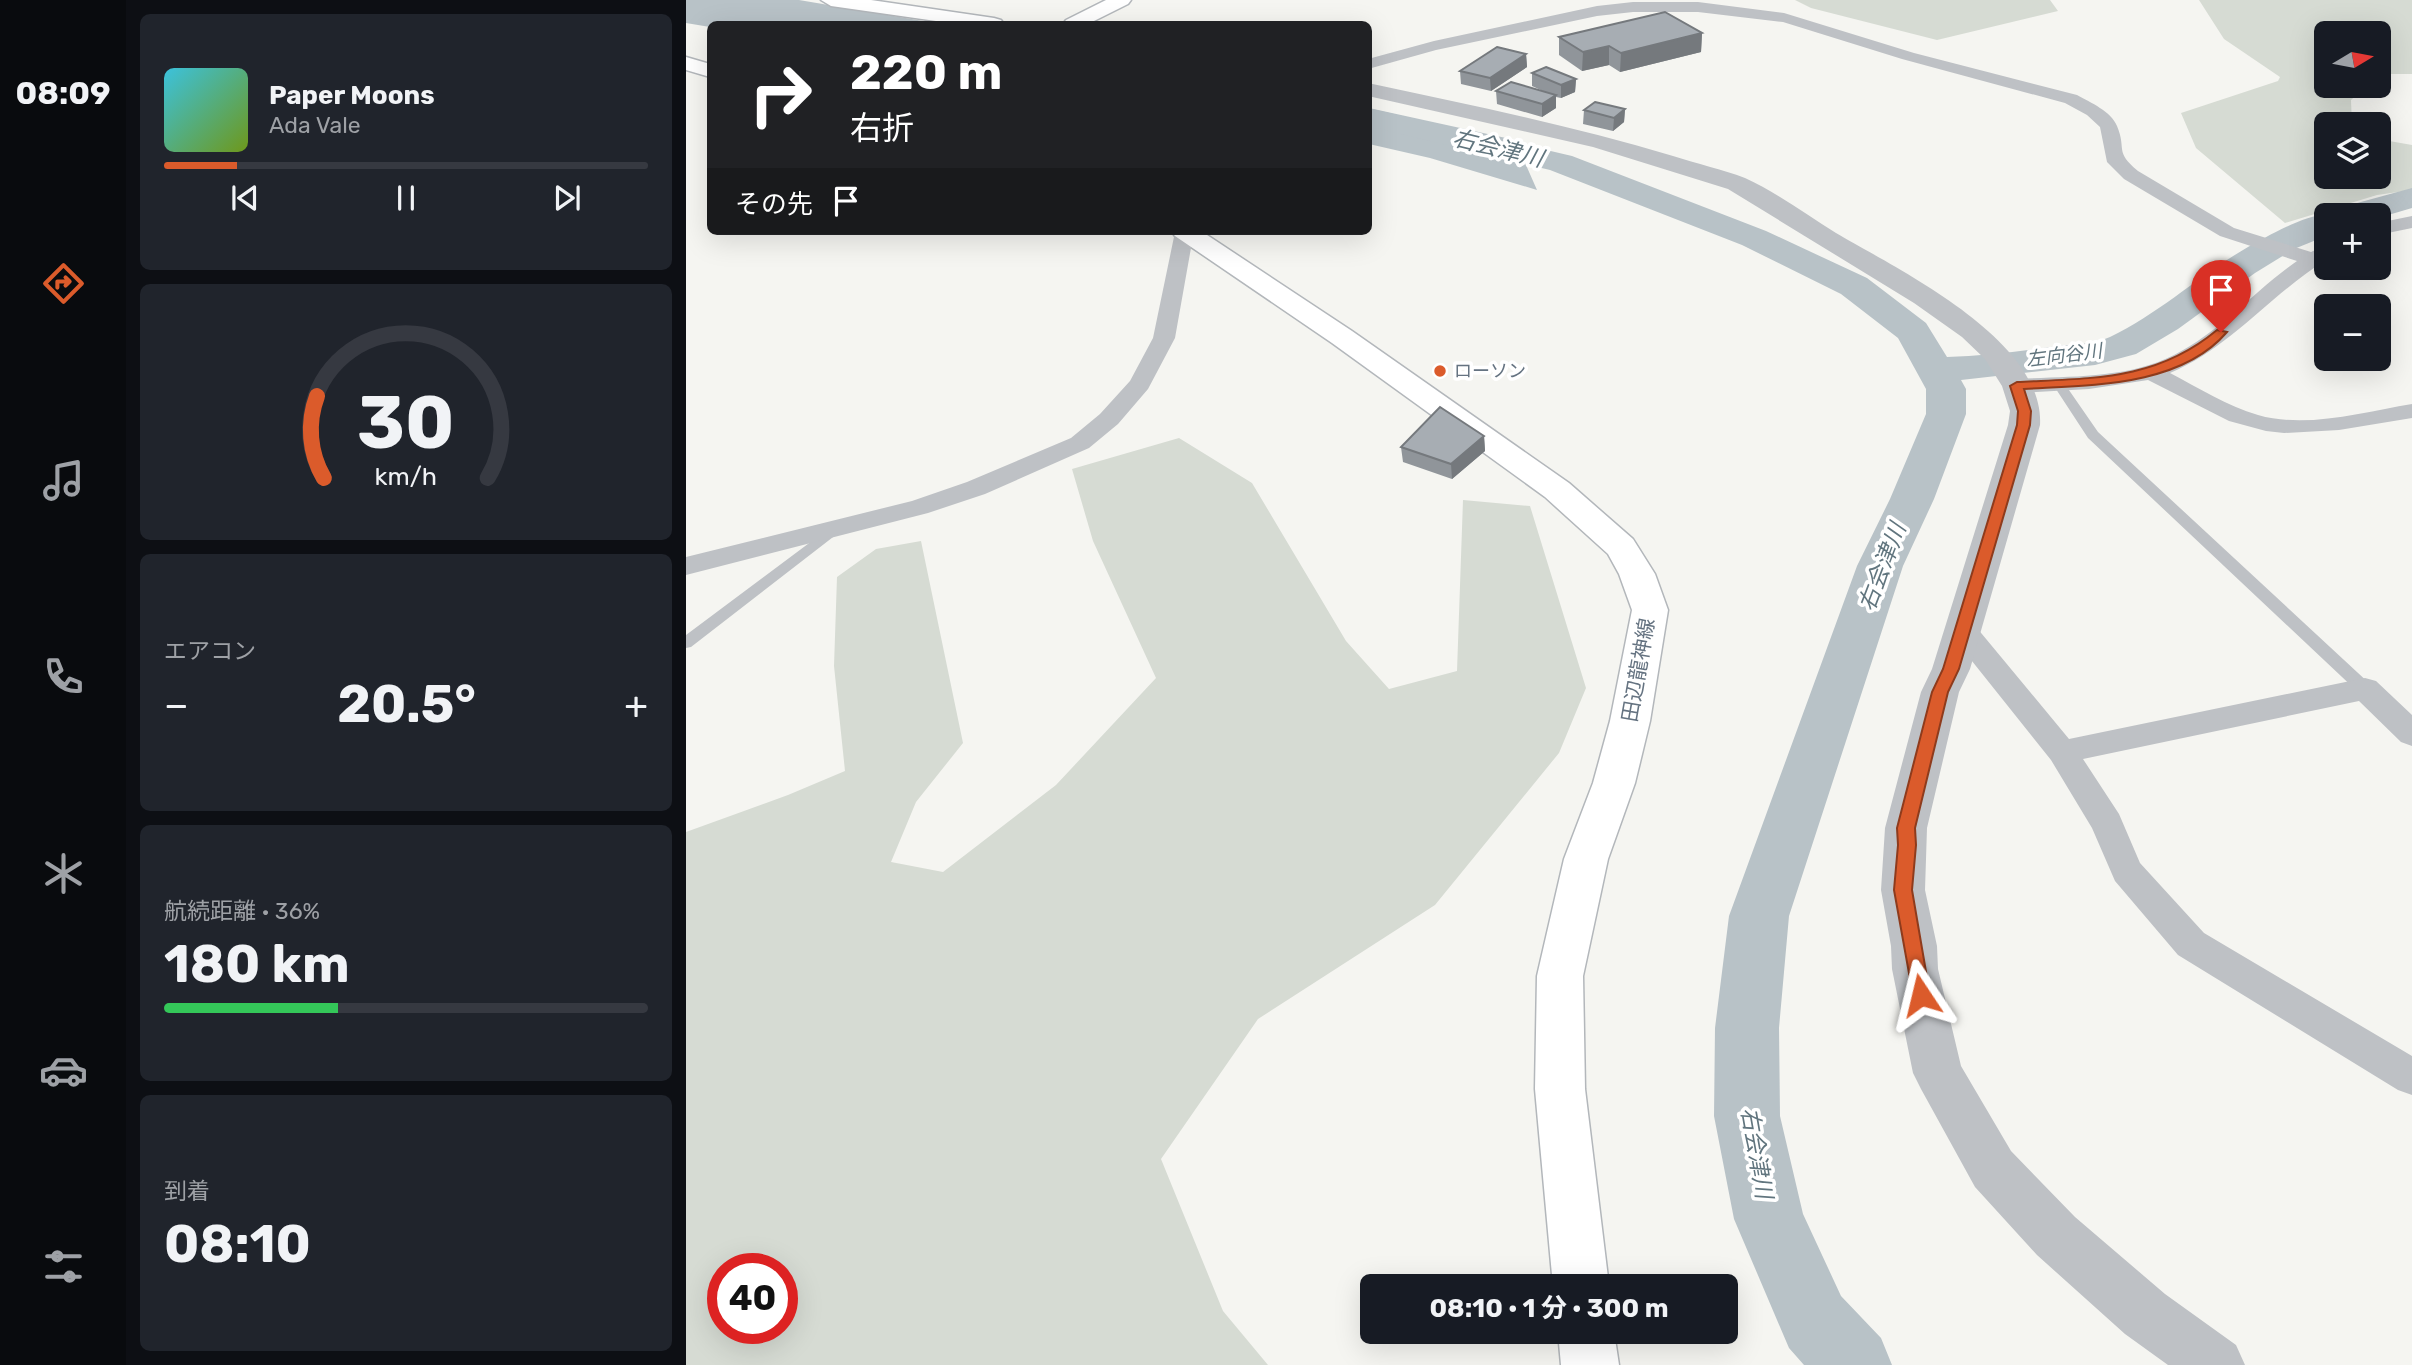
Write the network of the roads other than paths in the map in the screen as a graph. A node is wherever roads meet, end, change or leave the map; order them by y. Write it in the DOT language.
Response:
graph roads {
  1 [pos="831,0"];
  2 [pos="1121,0"];
  3 [pos="1590,0"];
  4 [pos="1614,8"];
  5 [pos="975,21"];
  6 [pos="1079,21"];
  7 [pos="686,63"];
  8 [pos="1372,63"];
  9 [pos="707,70"];
  10 [pos="1372,90"];
  11 [pos="2412,222"];
  12 [pos="2391,226"];
  13 [pos="1184,235"];
  14 [pos="1191,235"];
  15 [pos="2314,254"];
  16 [pos="2314,259"];
  17 [pos="2008,373"];
  18 [pos="2151,373"];
  19 [pos="2058,383"];
  20 [pos="2412,411"];
  21 [pos="832,531"];
  22 [pos="686,566"];
  23 [pos="1962,629"];
  24 [pos="686,643"];
  25 [pos="2365,689"];
  26 [pos="2406,720"];
  27 [pos="2062,752"];
  28 [pos="2412,1077"];
  29 [pos="1580,1274"];
  30 [pos="1587,1344"];
  31 [pos="1590,1365"];
  32 [pos="2216,1365"];
  1 -- 5 [label="main road"];
  2 -- 6 [label="main road"];
  3 -- 4 [label="street"];
  4 -- 8 [label="street"];
  4 -- 15 [label="street"];
  7 -- 9 [label="main road"];
  10 -- 17 [label="street"];
  11 -- 12 [label="street"];
  13 -- 21 [label="street"];
  14 -- 29 [label="main road, 田辺龍神線"];
  16 -- 18 [label="street"];
  17 -- 19 [label="street"];
  17 -- 23 [label="street"];
  18 -- 19 [label="street"];
  18 -- 20 [label="street"];
  19 -- 25 [label="lane"];
  21 -- 22 [label="street"];
  21 -- 24 [label="lane"];
  23 -- 27 [label="street"];
  23 -- 32 [label="street"];
  25 -- 26 [label="street"];
  25 -- 27 [label="street"];
  27 -- 28 [label="street"];
  30 -- 31 [label="main road"];
}
